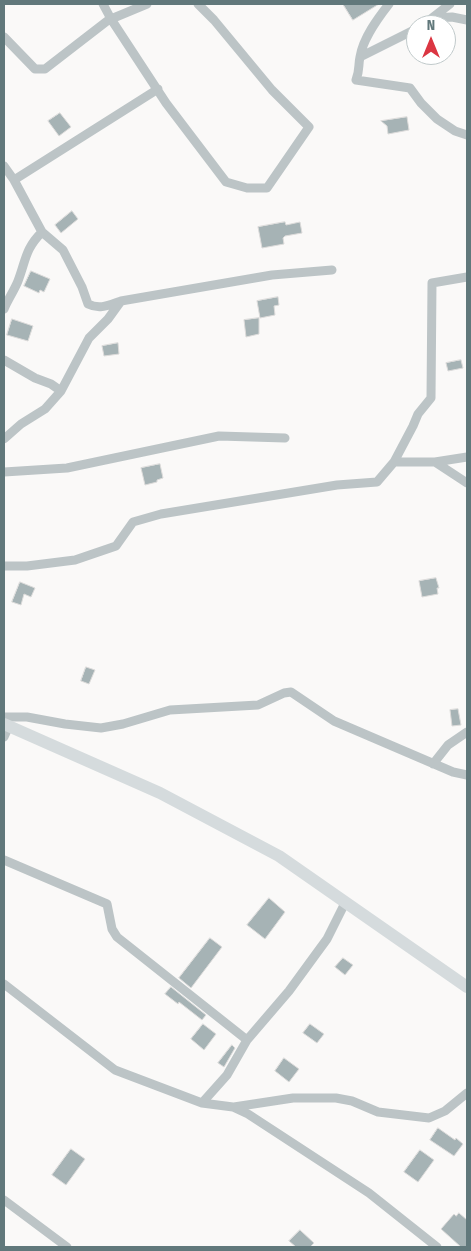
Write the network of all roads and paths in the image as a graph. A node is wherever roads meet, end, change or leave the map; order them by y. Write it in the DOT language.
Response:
graph roads {
  1 [pos="103,4"];
  2 [pos="147,4"];
  3 [pos="198,4"];
  4 [pos="389,4"];
  5 [pos="450,4"];
  6 [pos="437,15"];
  7 [pos="111,19"];
  8 [pos="406,34"];
  9 [pos="4,37"];
  10 [pos="360,57"];
  11 [pos="158,89"];
  12 [pos="467,135"];
  13 [pos="4,166"];
  14 [pos="14,180"];
  15 [pos="42,232"];
  16 [pos="332,270"];
  17 [pos="467,276"];
  18 [pos="121,301"];
  19 [pos="4,309"];
  20 [pos="4,360"];
  21 [pos="61,391"];
  22 [pos="285,438"];
  23 [pos="4,439"];
  24 [pos="4,449"];
  25 [pos="467,457"];
  26 [pos="394,462"];
  27 [pos="435,462"];
  28 [pos="4,472"];
  29 [pos="467,483"];
  30 [pos="4,566"];
  31 [pos="5,726"];
  32 [pos="467,732"];
  33 [pos="433,764"];
  34 [pos="467,775"];
  35 [pos="4,860"];
  36 [pos="345,903"];
  37 [pos="4,984"];
  38 [pos="467,988"];
  39 [pos="247,1040"];
  40 [pos="467,1093"];
  41 [pos="202,1103"];
  42 [pos="234,1107"];
  43 [pos="4,1200"];
  44 [pos="67,1247"];
  45 [pos="436,1247"];
  1 -- 7 [label="street"];
  2 -- 7 [label="street"];
  3 -- 11 [label="street"];
  4 -- 10 [label="street"];
  5 -- 6 [label="street"];
  7 -- 9 [label="street"];
  7 -- 11 [label="street"];
  8 -- 10 [label="street"];
  10 -- 12 [label="street"];
  11 -- 14 [label="street"];
  13 -- 14 [label="street"];
  14 -- 15 [label="street"];
  15 -- 18 [label="street"];
  15 -- 19 [label="street"];
  16 -- 18 [label="street"];
  17 -- 26 [label="street"];
  18 -- 21 [label="street"];
  20 -- 21 [label="street"];
  21 -- 23 [label="street"];
  22 -- 28 [label="street"];
  23 -- 24 [label="street"];
  25 -- 27 [label="street"];
  26 -- 27 [label="street"];
  26 -- 30 [label="street"];
  27 -- 29 [label="street"];
  31 -- 33 [label="street"];
  31 -- 36 [label="street"];
  32 -- 33 [label="street"];
  33 -- 34 [label="street"];
  35 -- 39 [label="street"];
  36 -- 38 [label="street"];
  36 -- 39 [label="street"];
  37 -- 41 [label="street"];
  39 -- 41 [label="street"];
  40 -- 42 [label="street"];
  41 -- 42 [label="street"];
  42 -- 45 [label="street"];
  43 -- 44 [label="street"];
}
